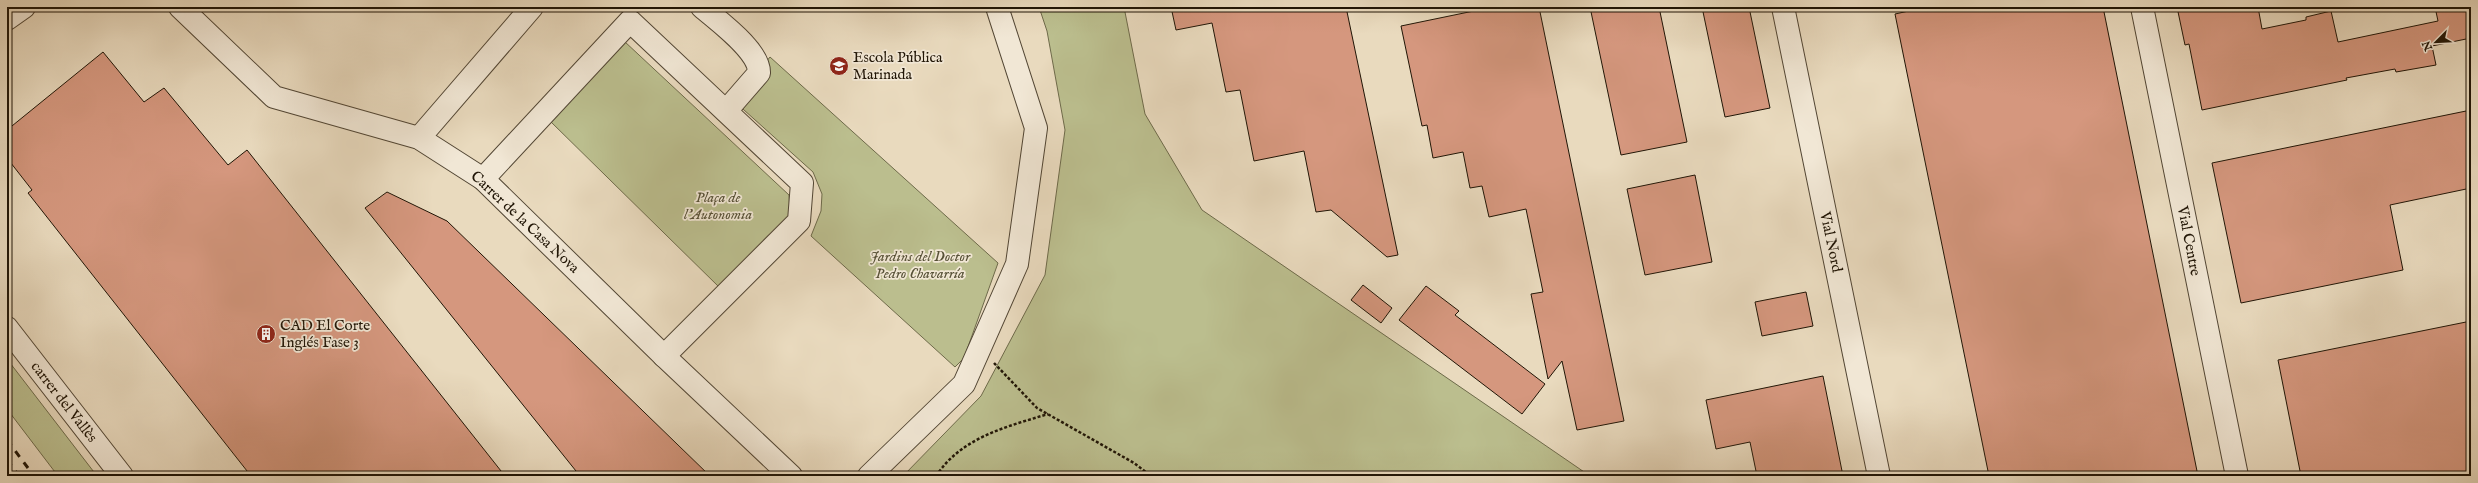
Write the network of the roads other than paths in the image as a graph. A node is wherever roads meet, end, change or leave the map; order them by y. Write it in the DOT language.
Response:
graph roads {
  1 [pos="24,7"];
  2 [pos="180,7"];
  3 [pos="532,7"];
  4 [pos="702,7"];
  5 [pos="996,7"];
  6 [pos="1783,7"];
  7 [pos="2142,7"];
  8 [pos="7,19"];
  9 [pos="726,111"];
  10 [pos="419,138"];
  11 [pos="483,179"];
  12 [pos="7,328"];
  13 [pos="664,356"];
  14 [pos="122,476"];
  15 [pos="791,476"];
  16 [pos="869,476"];
  17 [pos="1879,476"];
  18 [pos="2237,476"];
  1 -- 8 [label="street"];
  2 -- 10 [label="street, Carrer de la Casa Nova"];
  3 -- 10 [label="street"];
  4 -- 9 [label="street"];
  5 -- 16 [label="street"];
  6 -- 17 [label="street, Vial Nord"];
  7 -- 18 [label="street, Vial Centre"];
  9 -- 11 [label="street"];
  9 -- 13 [label="street"];
  10 -- 11 [label="street, Carrer de la Casa Nova"];
  11 -- 13 [label="street, Carrer de la Casa Nova"];
  12 -- 14 [label="street, carrer del Vallès"];
  13 -- 15 [label="street, Carrer de la Casa Nova"];
}
